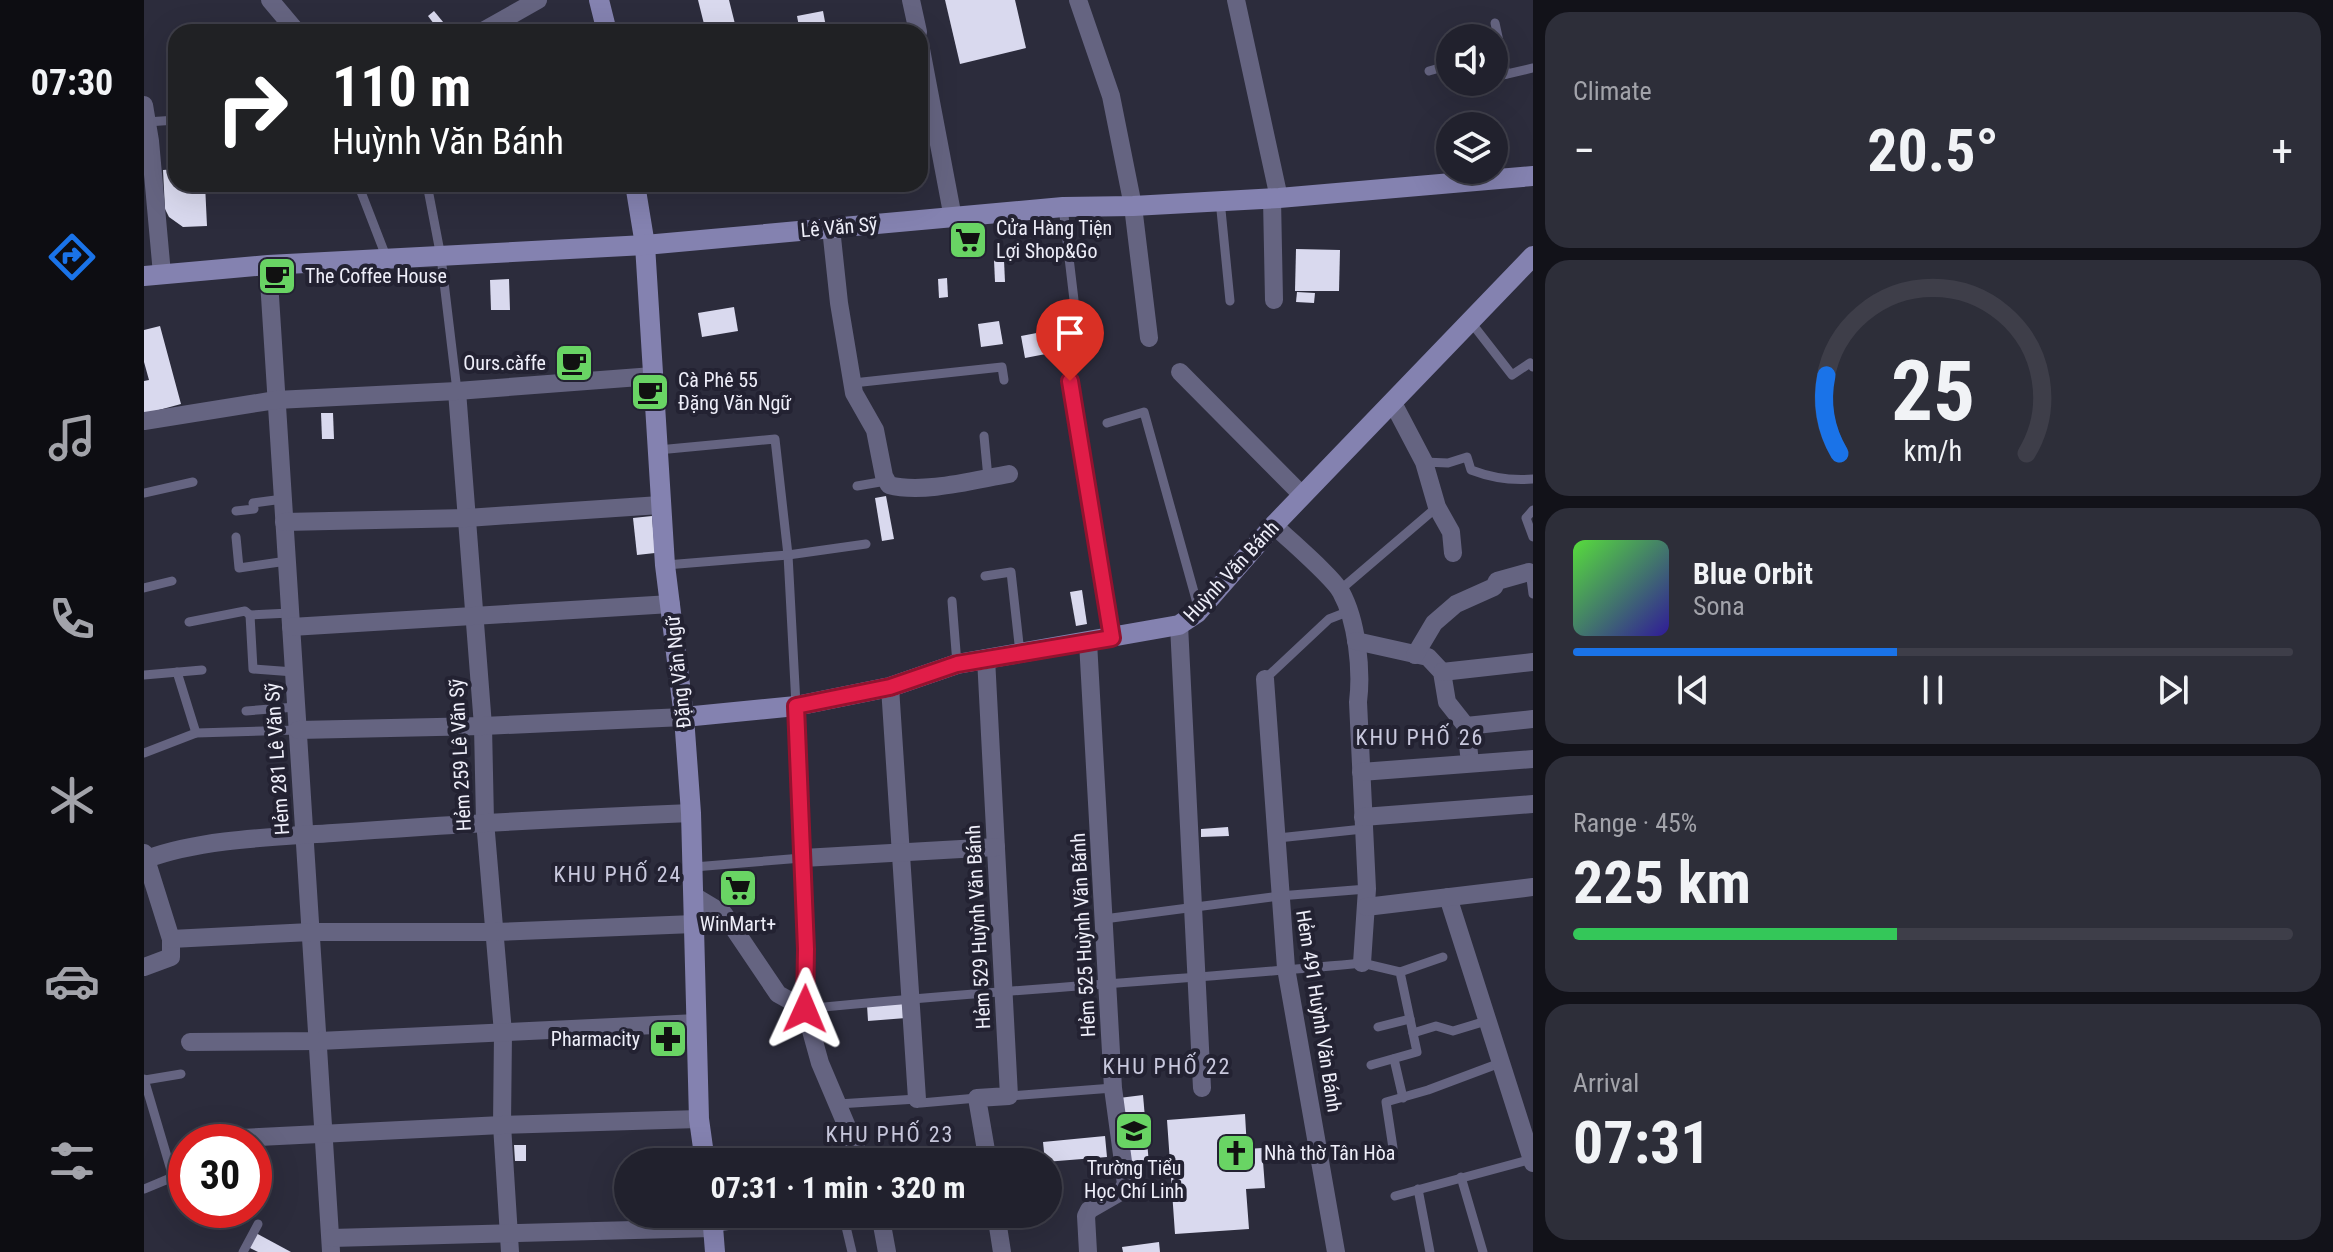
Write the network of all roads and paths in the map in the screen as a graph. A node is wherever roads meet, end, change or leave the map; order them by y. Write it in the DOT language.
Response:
graph roads {
  1 [pos="270,0"];
  2 [pos="538,0"];
  3 [pos="599,0"];
  4 [pos="911,0"];
  5 [pos="1078,0"];
  6 [pos="1236,0"];
  7 [pos="290,24"];
  8 [pos="495,24"];
  9 [pos="605,24"];
  10 [pos="916,24"];
  11 [pos="1533,68"];
  12 [pos="1436,69"];
  13 [pos="1429,71"];
  14 [pos="1508,74"];
  15 [pos="928,86"];
  16 [pos="146,114"];
  17 [pos="168,118"];
  18 [pos="1533,176"];
  19 [pos="361,192"];
  20 [pos="429,192"];
  21 [pos="636,192"];
  22 [pos="1276,198"];
  23 [pos="1220,200"];
  24 [pos="1133,206"];
  25 [pos="1063,207"];
  26 [pos="953,218"];
  27 [pos="831,228"];
  28 [pos="645,245"];
  29 [pos="1533,256"];
  30 [pos="441,257"];
  31 [pos="387,260"];
  32 [pos="268,265"];
  33 [pos="153,275"];
  34 [pos="1074,300"];
  35 [pos="1274,300"];
  36 [pos="1230,301"];
  37 [pos="1470,321"];
  38 [pos="1149,338"];
  39 [pos="1533,367"];
  40 [pos="1180,372"];
  41 [pos="653,376"];
  42 [pos="1004,380"];
  43 [pos="1070,381"];
  44 [pos="853,383"];
  45 [pos="457,391"];
  46 [pos="276,400"];
  47 [pos="1393,403"];
  48 [pos="144,421"];
  49 [pos="1107,423"];
  50 [pos="984,436"];
  51 [pos="658,450"];
  52 [pos="1424,462"];
  53 [pos="1009,474"];
  54 [pos="988,478"];
  55 [pos="1533,479"];
  56 [pos="886,481"];
  57 [pos="193,482"];
  58 [pos="857,486"];
  59 [pos="144,493"];
  60 [pos="1302,495"];
  61 [pos="283,499"];
  62 [pos="660,505"];
  63 [pos="1437,507"];
  64 [pos="1533,510"];
  65 [pos="236,511"];
  66 [pos="467,518"];
  67 [pos="284,522"];
  68 [pos="1274,525"];
  69 [pos="236,537"];
  70 [pos="1533,537"];
  71 [pos="866,544"];
  72 [pos="1453,553"];
  73 [pos="788,555"];
  74 [pos="287,561"];
  75 [pos="665,565"];
  76 [pos="1531,571"];
  77 [pos="985,576"];
  78 [pos="172,581"];
  79 [pos="144,588"];
  80 [pos="1340,590"];
  81 [pos="1533,594"];
  82 [pos="952,601"];
  83 [pos="671,604"];
  84 [pos="1199,610"];
  85 [pos="1347,612"];
  86 [pos="250,615"];
  87 [pos="473,617"];
  88 [pos="291,620"];
  89 [pos="189,622"];
  90 [pos="1179,625"];
  91 [pos="1112,638"];
  92 [pos="1356,641"];
  93 [pos="1088,642"];
  94 [pos="1020,653"];
  95 [pos="1415,655"];
  96 [pos="986,658"];
  97 [pos="1533,662"];
  98 [pos="957,664"];
  99 [pos="202,670"];
  100 [pos="177,672"];
  101 [pos="294,672"];
  102 [pos="1442,672"];
  103 [pos="144,675"];
  104 [pos="1265,679"];
  105 [pos="890,687"];
  106 [pos="796,706"];
  107 [pos="296,707"];
  108 [pos="246,711"];
  109 [pos="684,717"];
  110 [pos="1533,719"];
  111 [pos="483,726"];
  112 [pos="1466,726"];
  113 [pos="298,730"];
  114 [pos="196,733"];
  115 [pos="144,753"];
  116 [pos="1533,759"];
  117 [pos="1470,763"];
  118 [pos="1361,772"];
  119 [pos="1533,804"];
  120 [pos="691,813"];
  121 [pos="485,821"];
  122 [pos="1363,823"];
  123 [pos="304,835"];
  124 [pos="1278,838"];
  125 [pos="996,847"];
  126 [pos="900,851"];
  127 [pos="145,857"];
  128 [pos="803,858"];
  129 [pos="694,867"];
  130 [pos="1533,887"];
  131 [pos="694,896"];
  132 [pos="1279,896"];
  133 [pos="1448,897"];
  134 [pos="1366,898"];
  135 [pos="1193,908"];
  136 [pos="1104,919"];
  137 [pos="694,924"];
  138 [pos="311,932"];
  139 [pos="495,932"];
  140 [pos="171,939"];
  141 [pos="1443,957"];
  142 [pos="1362,963"];
  143 [pos="144,967"];
  144 [pos="1286,968"];
  145 [pos="1400,972"];
  146 [pos="1196,977"];
  147 [pos="1108,986"];
  148 [pos="1004,994"];
  149 [pos="910,998"];
  150 [pos="805,1009"];
  151 [pos="1410,1019"];
  152 [pos="1486,1021"];
  153 [pos="697,1023"];
  154 [pos="1378,1027"];
  155 [pos="503,1033"];
  156 [pos="1413,1033"];
  157 [pos="319,1041"];
  158 [pos="190,1042"];
  159 [pos="1394,1059"];
  160 [pos="1500,1063"];
  161 [pos="1371,1065"];
  162 [pos="181,1074"];
  163 [pos="144,1080"];
  164 [pos="1113,1088"];
  165 [pos="1202,1088"];
  166 [pos="1009,1096"];
  167 [pos="977,1098"];
  168 [pos="1403,1098"];
  169 [pos="917,1099"];
  170 [pos="838,1104"];
  171 [pos="699,1119"];
  172 [pos="502,1125"];
  173 [pos="324,1134"];
  174 [pos="272,1136"];
  175 [pos="703,1148"];
  176 [pos="856,1148"];
  177 [pos="986,1148"];
  178 [pos="1393,1148"];
  179 [pos="1532,1161"];
  180 [pos="1461,1177"];
  181 [pos="144,1189"];
  182 [pos="1418,1189"];
  183 [pos="1395,1196"];
  184 [pos="256,1228"];
  185 [pos="647,1228"];
  186 [pos="713,1228"];
  187 [pos="846,1228"];
  188 [pos="883,1228"];
  189 [pos="998,1228"];
  190 [pos="509,1243"];
  191 [pos="331,1244"];
  192 [pos="243,1252"];
  193 [pos="715,1252"];
  194 [pos="852,1252"];
  195 [pos="887,1252"];
  196 [pos="1002,1252"];
  197 [pos="1088,1252"];
  198 [pos="1336,1252"];
  199 [pos="1430,1252"];
  200 [pos="1483,1252"];
  1 -- 7 [label="street"];
  2 -- 8 [label="street"];
  3 -- 9 [label="street"];
  4 -- 10 [label="street"];
  5 -- 24 [label="street"];
  6 -- 22 [label="street"];
  11 -- 14 [label="lane"];
  12 -- 13 [label="lane"];
  15 -- 26 [label="street"];
  16 -- 17 [label="lane"];
  16 -- 33 [label="street"];
  18 -- 22 [label="street, Lê Văn Sỹ"];
  19 -- 31 [label="lane"];
  20 -- 30 [label="lane, Hẻm 259 Lê Văn Sỹ"];
  21 -- 28 [label="street, Đặng Văn Ngữ"];
  22 -- 23 [label="street, Lê Văn Sỹ"];
  22 -- 35 [label="street"];
  23 -- 24 [label="street, Lê Văn Sỹ"];
  23 -- 36 [label="lane"];
  24 -- 25 [label="street, Lê Văn Sỹ"];
  24 -- 38 [label="street"];
  25 -- 26 [label="street, Lê Văn Sỹ"];
  25 -- 34 [label="lane"];
  26 -- 27 [label="street, Lê Văn Sỹ"];
  27 -- 28 [label="street, Lê Văn Sỹ"];
  27 -- 44 [label="street"];
  28 -- 30 [label="street, Lê Văn Sỹ"];
  28 -- 41 [label="street, Đặng Văn Ngữ"];
  29 -- 37 [label="street, Huỳnh Văn Bánh"];
  30 -- 31 [label="street, Lê Văn Sỹ"];
  30 -- 45 [label="lane, Hẻm 259 Lê Văn Sỹ"];
  31 -- 32 [label="street, Lê Văn Sỹ"];
  32 -- 33 [label="street, Lê Văn Sỹ"];
  32 -- 46 [label="street, Hẻm 281 Lê Văn Sỹ"];
  37 -- 39 [label="lane"];
  37 -- 47 [label="street, Huỳnh Văn Bánh"];
  40 -- 60 [label="street"];
  41 -- 45 [label="street"];
  41 -- 51 [label="street, Đặng Văn Ngữ"];
  42 -- 44 [label="lane"];
  43 -- 91 [label="lane"];
  44 -- 56 [label="street"];
  45 -- 46 [label="street"];
  45 -- 66 [label="street, Hẻm 259 Lê Văn Sỹ"];
  46 -- 48 [label="street"];
  46 -- 61 [label="street, Hẻm 281 Lê Văn Sỹ"];
  47 -- 52 [label="street"];
  47 -- 60 [label="street, Huỳnh Văn Bánh"];
  49 -- 84 [label="lane"];
  50 -- 54 [label="lane"];
  51 -- 62 [label="street, Đặng Văn Ngữ"];
  51 -- 73 [label="lane"];
  52 -- 55 [label="lane"];
  52 -- 63 [label="street"];
  53 -- 54 [label="street"];
  54 -- 56 [label="street"];
  56 -- 58 [label="lane"];
  57 -- 59 [label="lane"];
  60 -- 68 [label="street, Huỳnh Văn Bánh"];
  61 -- 65 [label="lane"];
  61 -- 67 [label="street, Hẻm 281 Lê Văn Sỹ"];
  62 -- 66 [label="street"];
  62 -- 75 [label="street, Đặng Văn Ngữ"];
  63 -- 72 [label="street"];
  63 -- 80 [label="lane"];
  64 -- 70 [label="lane"];
  66 -- 67 [label="street"];
  66 -- 87 [label="street, Hẻm 259 Lê Văn Sỹ"];
  67 -- 74 [label="street, Hẻm 281 Lê Văn Sỹ"];
  68 -- 80 [label="street"];
  68 -- 84 [label="street, Huỳnh Văn Bánh"];
  69 -- 74 [label="lane"];
  71 -- 73 [label="lane"];
  73 -- 75 [label="lane"];
  73 -- 106 [label="lane"];
  74 -- 88 [label="street, Hẻm 281 Lê Văn Sỹ"];
  75 -- 83 [label="street, Đặng Văn Ngữ"];
  76 -- 81 [label="lane"];
  76 -- 95 [label="street"];
  77 -- 94 [label="lane"];
  78 -- 79 [label="lane"];
  80 -- 85 [label="street"];
  82 -- 98 [label="lane"];
  83 -- 87 [label="street"];
  83 -- 109 [label="street, Đặng Văn Ngữ"];
  84 -- 90 [label="street, Huỳnh Văn Bánh"];
  85 -- 92 [label="street"];
  85 -- 104 [label="lane"];
  86 -- 88 [label="lane"];
  86 -- 89 [label="lane"];
  86 -- 101 [label="lane"];
  87 -- 88 [label="street"];
  87 -- 111 [label="street, Hẻm 259 Lê Văn Sỹ"];
  88 -- 101 [label="street, Hẻm 281 Lê Văn Sỹ"];
  90 -- 91 [label="street, Huỳnh Văn Bánh"];
  90 -- 135 [label="street"];
  91 -- 93 [label="street, Huỳnh Văn Bánh"];
  92 -- 95 [label="street"];
  92 -- 118 [label="street"];
  93 -- 94 [label="street, Huỳnh Văn Bánh"];
  93 -- 136 [label="street, Hẻm 525 Huỳnh Văn Bánh"];
  94 -- 96 [label="street, Huỳnh Văn Bánh"];
  95 -- 102 [label="street"];
  96 -- 98 [label="street, Huỳnh Văn Bánh"];
  96 -- 125 [label="street, Hẻm 529 Huỳnh Văn Bánh"];
  97 -- 102 [label="street"];
  98 -- 105 [label="street, Huỳnh Văn Bánh"];
  99 -- 100 [label="lane"];
  100 -- 103 [label="lane"];
  100 -- 114 [label="lane"];
  101 -- 107 [label="street, Hẻm 281 Lê Văn Sỹ"];
  102 -- 112 [label="street"];
  104 -- 124 [label="street, Hẻm 491 Huỳnh Văn Bánh"];
  105 -- 106 [label="street, Huỳnh Văn Bánh"];
  105 -- 126 [label="street"];
  106 -- 109 [label="street, Huỳnh Văn Bánh"];
  106 -- 128 [label="street"];
  107 -- 108 [label="lane"];
  107 -- 113 [label="street, Hẻm 281 Lê Văn Sỹ"];
  109 -- 111 [label="street"];
  109 -- 120 [label="street, Đặng Văn Ngữ"];
  110 -- 112 [label="street"];
  111 -- 113 [label="street"];
  111 -- 121 [label="street, Hẻm 259 Lê Văn Sỹ"];
  112 -- 117 [label="street"];
  113 -- 114 [label="lane"];
  113 -- 123 [label="street, Hẻm 281 Lê Văn Sỹ"];
  114 -- 115 [label="lane"];
  116 -- 117 [label="street"];
  117 -- 118 [label="street"];
  118 -- 122 [label="street"];
  119 -- 122 [label="street"];
  120 -- 121 [label="street"];
  120 -- 129 [label="street, Đặng Văn Ngữ"];
  121 -- 123 [label="street"];
  121 -- 139 [label="street, Hẻm 259 Lê Văn Sỹ"];
  122 -- 124 [label="lane"];
  122 -- 134 [label="street"];
  123 -- 127 [label="street"];
  123 -- 138 [label="street, Hẻm 281 Lê Văn Sỹ"];
  124 -- 132 [label="street, Hẻm 491 Huỳnh Văn Bánh"];
  125 -- 126 [label="street, Hẻm 529 Huỳnh Văn Bánh"];
  125 -- 148 [label="street, Hẻm 529 Huỳnh Văn Bánh"];
  126 -- 128 [label="street, Hẻm 529 Huỳnh Văn Bánh"];
  126 -- 149 [label="street"];
  127 -- 140 [label="street"];
  128 -- 129 [label="lane"];
  128 -- 150 [label="street"];
  129 -- 131 [label="street, Đặng Văn Ngữ"];
  130 -- 133 [label="street"];
  131 -- 137 [label="street, Đặng Văn Ngữ"];
  131 -- 150 [label="street"];
  132 -- 134 [label="lane"];
  132 -- 135 [label="lane"];
  132 -- 144 [label="street, Hẻm 491 Huỳnh Văn Bánh"];
  133 -- 134 [label="street"];
  133 -- 152 [label="street"];
  134 -- 142 [label="street"];
  135 -- 136 [label="lane"];
  135 -- 146 [label="street"];
  136 -- 147 [label="street, Hẻm 525 Huỳnh Văn Bánh"];
  137 -- 139 [label="street"];
  137 -- 153 [label="street, Đặng Văn Ngữ"];
  138 -- 139 [label="street"];
  138 -- 140 [label="street"];
  138 -- 157 [label="street, Hẻm 281 Lê Văn Sỹ"];
  139 -- 155 [label="street, Hẻm 259 Lê Văn Sỹ"];
  140 -- 143 [label="street"];
  141 -- 145 [label="lane"];
  142 -- 144 [label="lane"];
  142 -- 145 [label="lane"];
  144 -- 146 [label="lane"];
  144 -- 198 [label="street, Hẻm 491 Huỳnh Văn Bánh"];
  145 -- 151 [label="lane"];
  146 -- 147 [label="lane"];
  146 -- 165 [label="street"];
  147 -- 148 [label="lane"];
  147 -- 164 [label="street, Hẻm 525 Huỳnh Văn Bánh"];
  148 -- 149 [label="lane"];
  148 -- 166 [label="street, Hẻm 529 Huỳnh Văn Bánh"];
  149 -- 150 [label="lane"];
  149 -- 169 [label="street"];
  150 -- 170 [label="street"];
  151 -- 154 [label="lane"];
  151 -- 156 [label="lane"];
  152 -- 156 [label="lane"];
  152 -- 160 [label="street"];
  153 -- 155 [label="street"];
  153 -- 171 [label="street, Đặng Văn Ngữ"];
  155 -- 157 [label="street"];
  155 -- 172 [label="street, Hẻm 259 Lê Văn Sỹ"];
  156 -- 159 [label="lane"];
  157 -- 158 [label="street"];
  157 -- 173 [label="street, Hẻm 281 Lê Văn Sỹ"];
  159 -- 161 [label="lane"];
  159 -- 168 [label="lane"];
  160 -- 168 [label="lane"];
  160 -- 179 [label="street"];
  162 -- 163 [label="lane"];
  163 -- 181 [label="lane"];
  164 -- 166 [label="lane"];
  164 -- 197 [label="street, Hẻm 525 Huỳnh Văn Bánh"];
  166 -- 167 [label="street"];
  167 -- 169 [label="lane"];
  167 -- 177 [label="street"];
  168 -- 178 [label="lane"];
  169 -- 170 [label="lane"];
  170 -- 176 [label="street"];
  171 -- 172 [label="street"];
  171 -- 175 [label="street, Đặng Văn Ngữ"];
  172 -- 173 [label="street"];
  172 -- 190 [label="street, Hẻm 259 Lê Văn Sỹ"];
  173 -- 174 [label="street"];
  173 -- 191 [label="street, Hẻm 281 Lê Văn Sỹ"];
  179 -- 180 [label="lane"];
  180 -- 182 [label="lane"];
  180 -- 200 [label="lane"];
  182 -- 183 [label="lane"];
  182 -- 199 [label="lane"];
  184 -- 192 [label="lane"];
  185 -- 190 [label="street"];
  186 -- 193 [label="street"];
  187 -- 194 [label="lane"];
  188 -- 195 [label="street"];
  189 -- 196 [label="street"];
  190 -- 191 [label="street"];
}
